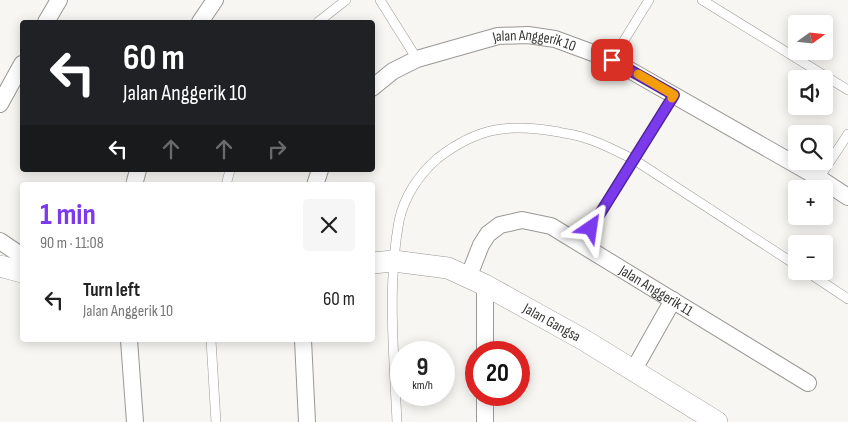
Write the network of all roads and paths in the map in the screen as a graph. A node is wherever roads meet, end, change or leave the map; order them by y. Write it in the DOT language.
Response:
graph roads {
  1 [pos="59,0"];
  2 [pos="215,0"];
  3 [pos="346,0"];
  4 [pos="380,0"];
  5 [pos="649,0"];
  6 [pos="702,0"];
  7 [pos="47,20"];
  8 [pos="201,20"];
  9 [pos="321,20"];
  10 [pos="417,59"];
  11 [pos="612,60"];
  12 [pos="20,66"];
  13 [pos="6,79"];
  14 [pos="375,86"];
  15 [pos="848,90"];
  16 [pos="674,95"];
  17 [pos="0,104"];
  18 [pos="848,134"];
  19 [pos="633,160"];
  20 [pos="818,178"];
  21 [pos="848,197"];
  22 [pos="0,241"];
  23 [pos="581,244"];
  24 [pos="20,255"];
  25 [pos="788,260"];
  26 [pos="394,261"];
  27 [pos="375,263"];
  28 [pos="0,266"];
  29 [pos="20,271"];
  30 [pos="820,280"];
  31 [pos="477,282"];
  32 [pos="848,299"];
  33 [pos="673,300"];
  34 [pos="484,341"];
  35 [pos="129,342"];
  36 [pos="211,342"];
  37 [pos="303,342"];
  38 [pos="633,371"];
  39 [pos="808,383"];
  40 [pos="485,406"];
  41 [pos="135,422"];
  42 [pos="216,422"];
  43 [pos="308,422"];
  44 [pos="397,422"];
  45 [pos="485,422"];
  46 [pos="717,422"];
  1 -- 7 [label="street"];
  2 -- 8 [label="street"];
  3 -- 9 [label="lane"];
  4 -- 10 [label="lane"];
  5 -- 11 [label="lane"];
  6 -- 15 [label="lane"];
  10 -- 11 [label="street, Jalan Anggerik 10"];
  10 -- 14 [label="street, Jalan Anggerik 10"];
  11 -- 16 [label="street, Jalan Anggerik 10"];
  12 -- 13 [label="street"];
  13 -- 17 [label="street"];
  16 -- 19 [label="lane"];
  16 -- 20 [label="street, Jalan Anggerik 10"];
  18 -- 20 [label="lane"];
  19 -- 23 [label="lane"];
  19 -- 25 [label="lane"];
  19 -- 26 [label="lane"];
  20 -- 21 [label="street, Jalan Anggerik 10"];
  22 -- 24 [label="street"];
  23 -- 31 [label="street, Jalan Anggerik 11"];
  23 -- 33 [label="street, Jalan Anggerik 11"];
  26 -- 27 [label="street, Jalan Gangsa"];
  26 -- 31 [label="street, Jalan Gangsa"];
  26 -- 44 [label="lane"];
  28 -- 29 [label="street"];
  30 -- 32 [label="lane"];
  31 -- 34 [label="street, Jalan Anggerik 11"];
  31 -- 38 [label="street, Jalan Gangsa"];
  33 -- 38 [label="street"];
  33 -- 39 [label="street, Jalan Anggerik 11"];
  35 -- 41 [label="street"];
  36 -- 42 [label="lane"];
  37 -- 43 [label="street"];
  38 -- 46 [label="street, Jalan Gangsa"];
  40 -- 45 [label="street"];
}
